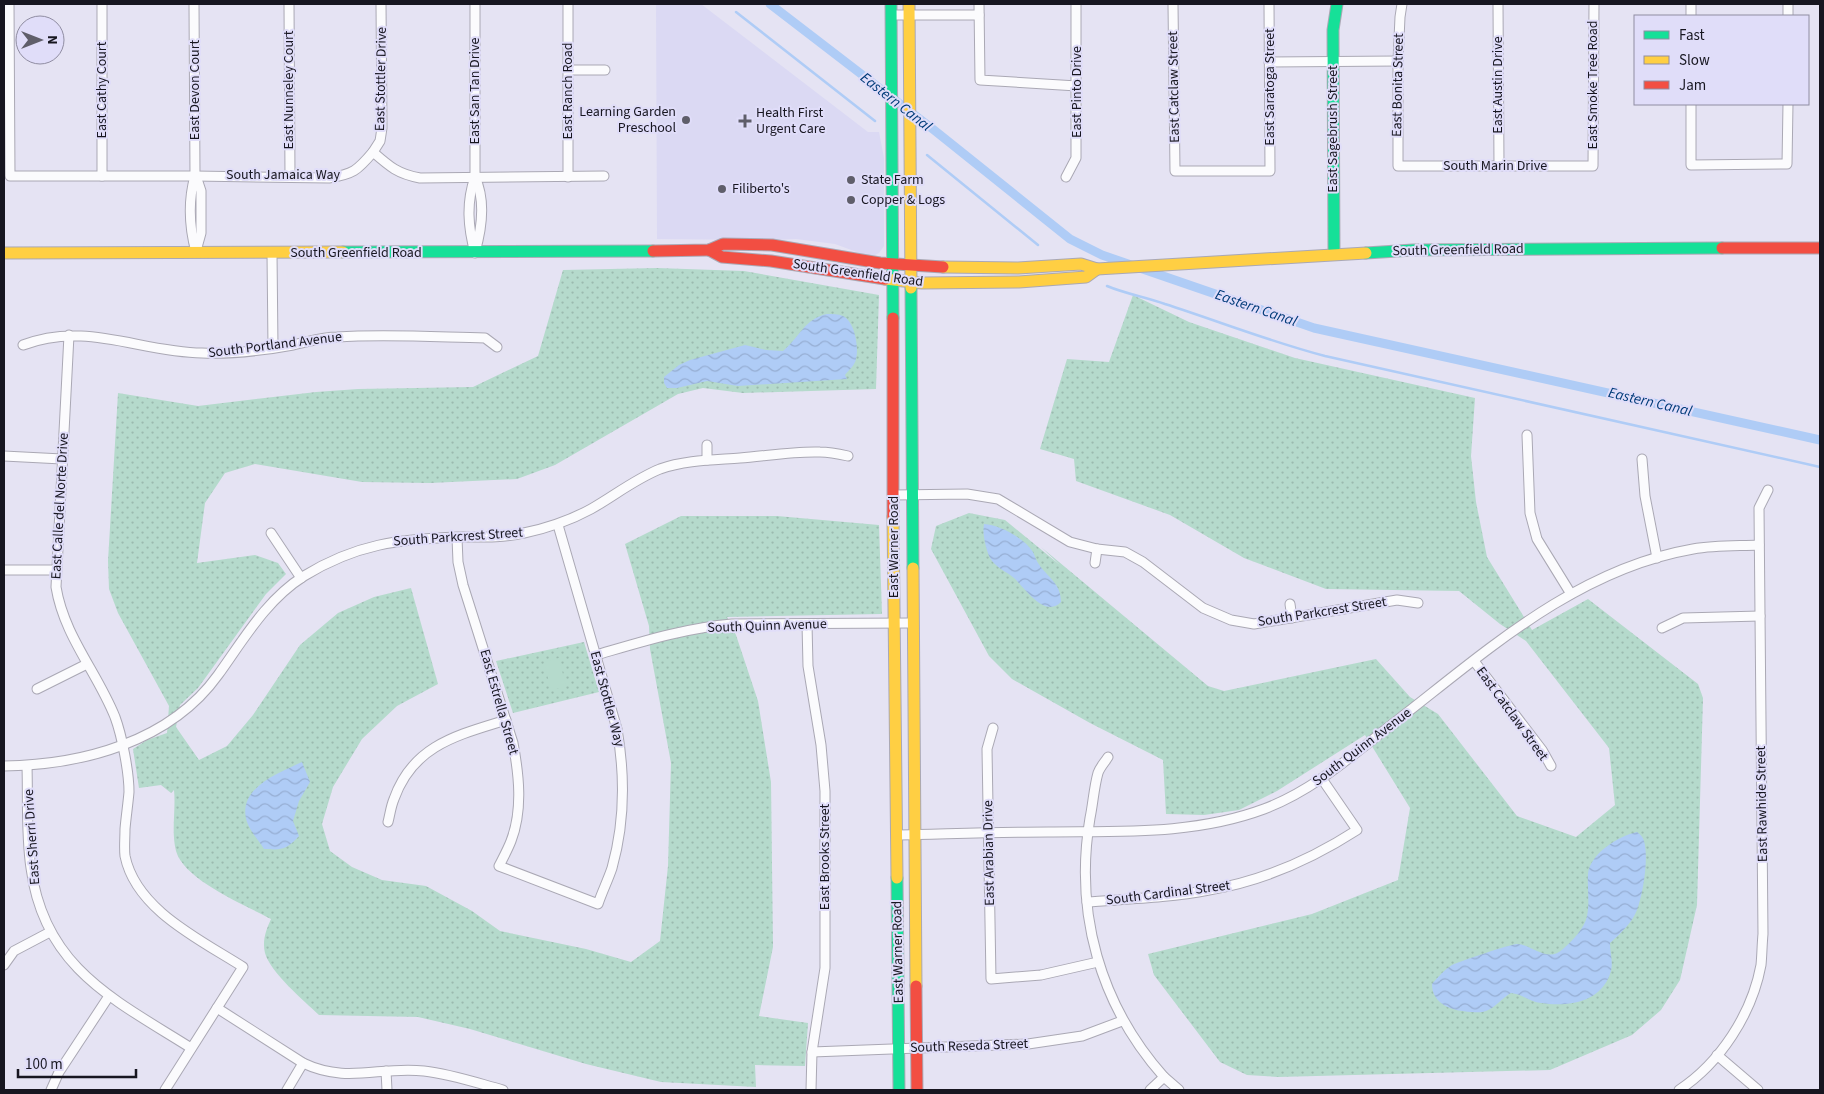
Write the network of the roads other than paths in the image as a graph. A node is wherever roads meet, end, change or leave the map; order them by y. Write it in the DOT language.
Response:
graph roads {
  1 [pos="9,4"];
  2 [pos="102,4"];
  3 [pos="194,4"];
  4 [pos="289,4"];
  5 [pos="382,4"];
  6 [pos="475,4"];
  7 [pos="568,4"];
  8 [pos="979,4"];
  9 [pos="1076,4"];
  10 [pos="1173,4"];
  11 [pos="1270,4"];
  12 [pos="1337,4"];
  13 [pos="1402,4"];
  14 [pos="1498,4"];
  15 [pos="1594,4"];
  16 [pos="891,10"];
  17 [pos="909,10"];
  18 [pos="979,15"];
  19 [pos="1398,61"];
  20 [pos="1270,62"];
  21 [pos="1333,62"];
  22 [pos="568,70"];
  23 [pos="605,70"];
  24 [pos="1077,86"];
  25 [pos="1691,105"];
  26 [pos="1788,105"];
  27 [pos="374,152"];
  28 [pos="1398,166"];
  29 [pos="1499,166"];
  30 [pos="1593,166"];
  31 [pos="1270,171"];
  32 [pos="102,176"];
  33 [pos="195,176"];
  34 [pos="604,176"];
  35 [pos="290,177"];
  36 [pos="475,177"];
  37 [pos="568,177"];
  38 [pos="1066,178"];
  39 [pos="1820,248"];
  40 [pos="709,250"];
  41 [pos="4,252"];
  42 [pos="196,252"];
  43 [pos="475,252"];
  44 [pos="272,253"];
  45 [pos="1334,254"];
  46 [pos="892,264"];
  47 [pos="910,266"];
  48 [pos="1097,268"];
  49 [pos="892,280"];
  50 [pos="910,282"];
  51 [pos="69,335"];
  52 [pos="23,345"];
  53 [pos="273,347"];
  54 [pos="497,347"];
  55 [pos="1527,435"];
  56 [pos="707,445"];
  57 [pos="4,456"];
  58 [pos="848,456"];
  59 [pos="62,459"];
  60 [pos="1642,459"];
  61 [pos="707,460"];
  62 [pos="1768,490"];
  63 [pos="894,495"];
  64 [pos="912,495"];
  65 [pos="558,525"];
  66 [pos="271,533"];
  67 [pos="456,538"];
  68 [pos="1759,545"];
  69 [pos="1098,549"];
  70 [pos="1657,558"];
  71 [pos="1095,563"];
  72 [pos="4,570"];
  73 [pos="56,570"];
  74 [pos="301,578"];
  75 [pos="1571,594"];
  76 [pos="1418,603"];
  77 [pos="1290,604"];
  78 [pos="1760,616"];
  79 [pos="1292,618"];
  80 [pos="894,623"];
  81 [pos="912,623"];
  82 [pos="807,624"];
  83 [pos="1662,628"];
  84 [pos="596,655"];
  85 [pos="1474,662"];
  86 [pos="87,664"];
  87 [pos="37,689"];
  88 [pos="506,720"];
  89 [pos="993,728"];
  90 [pos="122,744"];
  91 [pos="1108,757"];
  92 [pos="4,766"];
  93 [pos="28,766"];
  94 [pos="1551,766"];
  95 [pos="1322,779"];
  96 [pos="388,822"];
  97 [pos="988,832"];
  98 [pos="1088,832"];
  99 [pos="897,834"];
  100 [pos="914,834"];
  101 [pos="499,866"];
  102 [pos="1086,902"];
  103 [pos="50,932"];
  104 [pos="1098,962"];
  105 [pos="4,965"];
  106 [pos="110,996"];
  107 [pos="217,1008"];
  108 [pos="1122,1020"];
  109 [pos="191,1048"];
  110 [pos="917,1048"];
  111 [pos="899,1049"];
  112 [pos="812,1052"];
  113 [pos="1717,1055"];
  114 [pos="303,1063"];
  115 [pos="386,1071"];
  116 [pos="1164,1077"];
  117 [pos="51,1090"];
  118 [pos="166,1090"];
  119 [pos="287,1090"];
  120 [pos="387,1090"];
  121 [pos="503,1090"];
  122 [pos="811,1090"];
  123 [pos="899,1090"];
  124 [pos="917,1090"];
  125 [pos="1150,1090"];
  126 [pos="1179,1090"];
  127 [pos="1679,1090"];
  128 [pos="1758,1090"];
  1 -- 32 [label="street, South Jamaica Way"];
  2 -- 32 [label="street, East Cathy Court"];
  3 -- 33 [label="street, East Devon Court"];
  4 -- 35 [label="street, East Nunneley Court"];
  5 -- 27 [label="street, East Stottler Drive"];
  6 -- 36 [label="street, East San Tan Drive"];
  7 -- 22 [label="street, East Ranch Road"];
  8 -- 18 [label="street"];
  9 -- 24 [label="street, East Pinto Drive"];
  10 -- 31 [label="street, East Catclaw Street"];
  11 -- 20 [label="street, East Saratoga Street"];
  12 -- 21 [label="main road, East Sagebrush Street"];
  13 -- 19 [label="street, East Bonita Street"];
  14 -- 29 [label="street, East Austin Drive"];
  15 -- 30 [label="street, East Smoke Tree Road"];
  16 -- 17 [label="street"];
  16 -- 46 [label="main road, East Warner Road"];
  17 -- 18 [label="street"];
  17 -- 47 [label="main road, East Warner Road"];
  18 -- 24 [label="street"];
  19 -- 21 [label="street"];
  19 -- 28 [label="street, East Bonita Street"];
  20 -- 21 [label="street"];
  20 -- 31 [label="street, East Saratoga Street"];
  21 -- 45 [label="main road, East Sagebrush Street"];
  22 -- 23 [label="street"];
  22 -- 37 [label="street, East Ranch Road"];
  24 -- 38 [label="street, East Pinto Drive"];
  25 -- 26 [label="street"];
  27 -- 35 [label="street, South Jamaica Way"];
  27 -- 36 [label="street"];
  28 -- 29 [label="street, South Marin Drive"];
  29 -- 30 [label="street, South Marin Drive"];
  32 -- 33 [label="street, South Jamaica Way"];
  33 -- 35 [label="street, South Jamaica Way"];
  33 -- 42 [label="street, East Devon Court"];
  34 -- 37 [label="street"];
  36 -- 37 [label="street"];
  36 -- 43 [label="street, East San Tan Drive"];
  39 -- 45 [label="main road, South Greenfield Road"];
  40 -- 43 [label="main road, South Greenfield Road"];
  40 -- 46 [label="main road, South Greenfield Road"];
  40 -- 49 [label="main road, South Greenfield Road"];
  41 -- 42 [label="main road, South Greenfield Road"];
  42 -- 44 [label="main road, South Greenfield Road"];
  43 -- 44 [label="main road, South Greenfield Road"];
  44 -- 53 [label="street"];
  45 -- 48 [label="main road, South Greenfield Road"];
  46 -- 47 [label="main road, South Greenfield Road"];
  46 -- 49 [label="main road, East Warner Road"];
  47 -- 48 [label="main road, South Greenfield Road"];
  47 -- 50 [label="main road, East Warner Road"];
  48 -- 50 [label="main road, South Greenfield Road"];
  49 -- 50 [label="main road, South Greenfield Road"];
  49 -- 63 [label="main road, East Warner Road"];
  50 -- 64 [label="main road, East Warner Road"];
  51 -- 52 [label="street, South Portland Avenue"];
  51 -- 53 [label="street, South Portland Avenue"];
  51 -- 59 [label="street, East Calle del Norte Drive"];
  53 -- 54 [label="street, South Portland Avenue"];
  55 -- 75 [label="street"];
  56 -- 61 [label="street"];
  57 -- 59 [label="street"];
  58 -- 61 [label="street, South Parkcrest Street"];
  59 -- 73 [label="street, East Calle del Norte Drive"];
  60 -- 70 [label="street"];
  61 -- 65 [label="street, South Parkcrest Street"];
  62 -- 68 [label="street, East Rawhide Street"];
  63 -- 64 [label="street, South Parkcrest Street"];
  63 -- 80 [label="main road, East Warner Road"];
  64 -- 69 [label="street, South Parkcrest Street"];
  64 -- 81 [label="main road, East Warner Road"];
  65 -- 67 [label="street, South Parkcrest Street"];
  65 -- 84 [label="street, East Stottler Way"];
  66 -- 74 [label="street"];
  67 -- 74 [label="street, South Parkcrest Street"];
  67 -- 88 [label="street, East Estrella Street"];
  68 -- 70 [label="street, South Quinn Avenue"];
  68 -- 78 [label="street, East Rawhide Street"];
  69 -- 71 [label="street"];
  69 -- 79 [label="street, South Parkcrest Street"];
  70 -- 75 [label="street, South Quinn Avenue"];
  72 -- 73 [label="street"];
  73 -- 86 [label="street, East Calle del Norte Drive"];
  74 -- 90 [label="street, South Parkcrest Street"];
  75 -- 85 [label="street, South Quinn Avenue"];
  76 -- 79 [label="street, South Parkcrest Street"];
  77 -- 79 [label="street"];
  78 -- 83 [label="street"];
  78 -- 113 [label="street, East Rawhide Street"];
  80 -- 81 [label="street, South Quinn Avenue"];
  80 -- 82 [label="street, South Quinn Avenue"];
  80 -- 99 [label="main road, East Warner Road"];
  81 -- 100 [label="main road, East Warner Road"];
  82 -- 84 [label="street, South Quinn Avenue"];
  82 -- 112 [label="street, East Brooks Street"];
  84 -- 101 [label="street, East Stottler Way"];
  85 -- 94 [label="street, East Catclaw Street"];
  85 -- 95 [label="street, South Quinn Avenue"];
  86 -- 87 [label="street"];
  86 -- 90 [label="street, East Calle del Norte Drive"];
  88 -- 96 [label="street"];
  88 -- 101 [label="street, East Estrella Street"];
  89 -- 97 [label="street, East Arabian Drive"];
  90 -- 93 [label="street, South Parkcrest Street"];
  90 -- 107 [label="street, East Calle del Norte Drive"];
  91 -- 98 [label="street"];
  92 -- 93 [label="street, South Parkcrest Street"];
  93 -- 103 [label="street, East Sherri Drive"];
  95 -- 98 [label="street, South Quinn Avenue"];
  95 -- 102 [label="street, South Cardinal Street"];
  97 -- 98 [label="street, South Quinn Avenue"];
  97 -- 100 [label="street, South Quinn Avenue"];
  97 -- 104 [label="street, East Arabian Drive"];
  98 -- 102 [label="street"];
  99 -- 100 [label="street, South Quinn Avenue"];
  99 -- 111 [label="main road, East Warner Road"];
  100 -- 110 [label="main road, East Warner Road"];
  102 -- 104 [label="street"];
  103 -- 105 [label="street"];
  103 -- 106 [label="street, East Sherri Drive"];
  104 -- 108 [label="street"];
  106 -- 109 [label="street, East Sherri Drive"];
  106 -- 117 [label="street"];
  107 -- 109 [label="street"];
  107 -- 114 [label="street"];
  108 -- 110 [label="street, South Reseda Street"];
  108 -- 116 [label="street"];
  109 -- 118 [label="street"];
  110 -- 111 [label="street, South Reseda Street"];
  110 -- 124 [label="main road, East Warner Road"];
  111 -- 112 [label="street, South Reseda Street"];
  111 -- 123 [label="main road, East Warner Road"];
  112 -- 122 [label="street, East Brooks Street"];
  113 -- 127 [label="street, East Rawhide Street"];
  113 -- 128 [label="street"];
  114 -- 115 [label="street"];
  114 -- 119 [label="street"];
  115 -- 120 [label="street"];
  115 -- 121 [label="street"];
  116 -- 125 [label="street"];
  116 -- 126 [label="street"];
}
